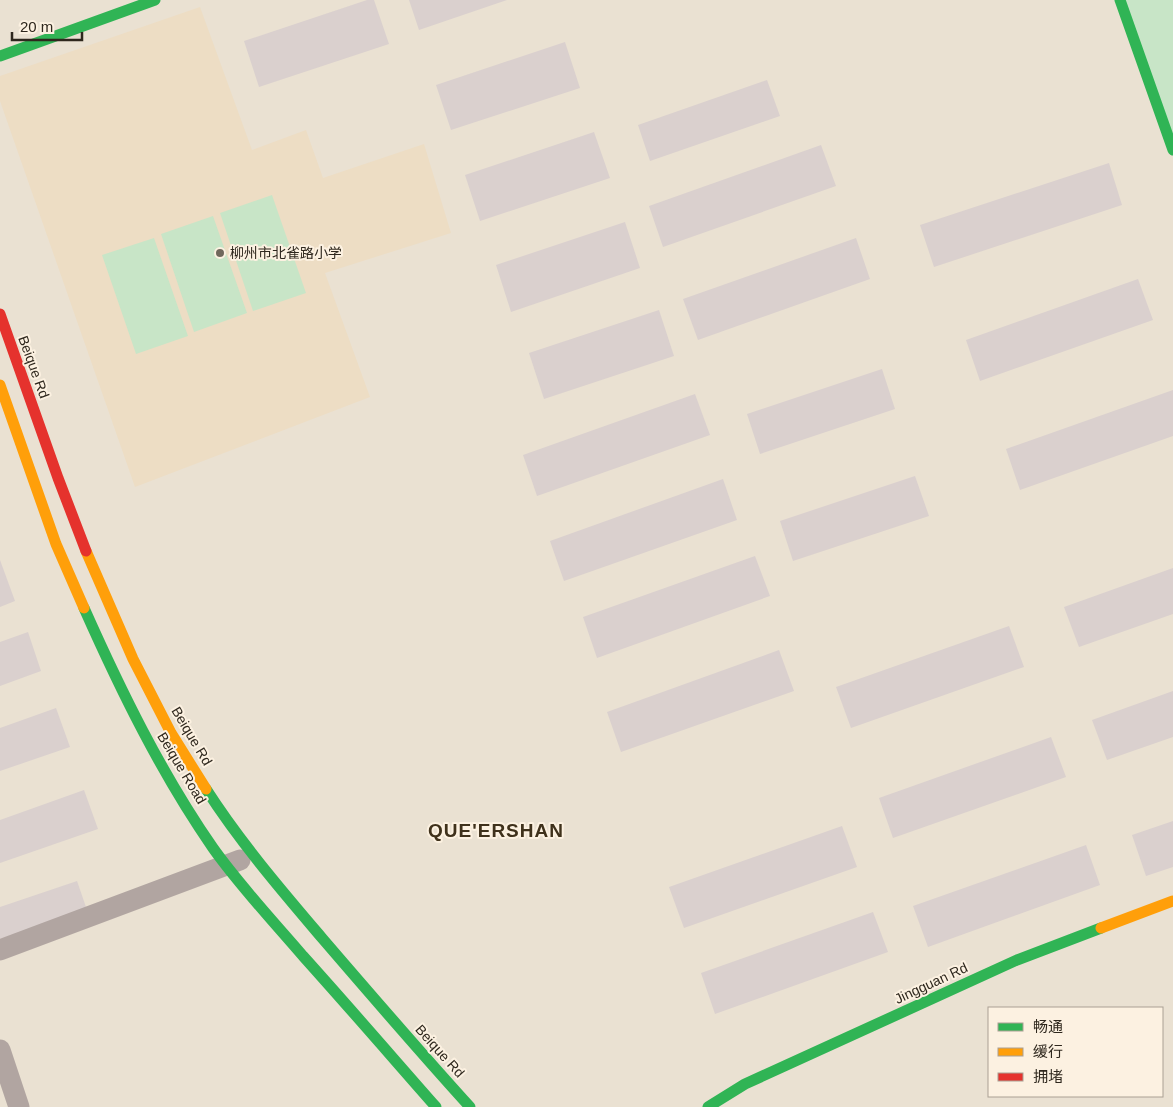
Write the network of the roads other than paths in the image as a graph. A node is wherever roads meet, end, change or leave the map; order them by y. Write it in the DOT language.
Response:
graph roads {
  1 [pos="155,0"];
  2 [pos="1120,0"];
  3 [pos="0,56"];
  4 [pos="1173,150"];
  5 [pos="0,314"];
  6 [pos="0,385"];
  7 [pos="254,855"];
  8 [pos="227,865"];
  9 [pos="1173,901"];
  10 [pos="0,950"];
  11 [pos="0,1050"];
  12 [pos="19,1107"];
  13 [pos="436,1107"];
  14 [pos="470,1107"];
  15 [pos="708,1107"];
  1 -- 3 [label="street"];
  2 -- 4 [label="street"];
  5 -- 7 [label="street, Beique Rd"];
  6 -- 8 [label="street, Beique Road"];
  7 -- 8 [label="street"];
  7 -- 14 [label="street, Beique Rd"];
  8 -- 10 [label="street"];
  8 -- 13 [label="street, Beique Road"];
  9 -- 15 [label="street, Jingguan Rd"];
  11 -- 12 [label="street"];
}
